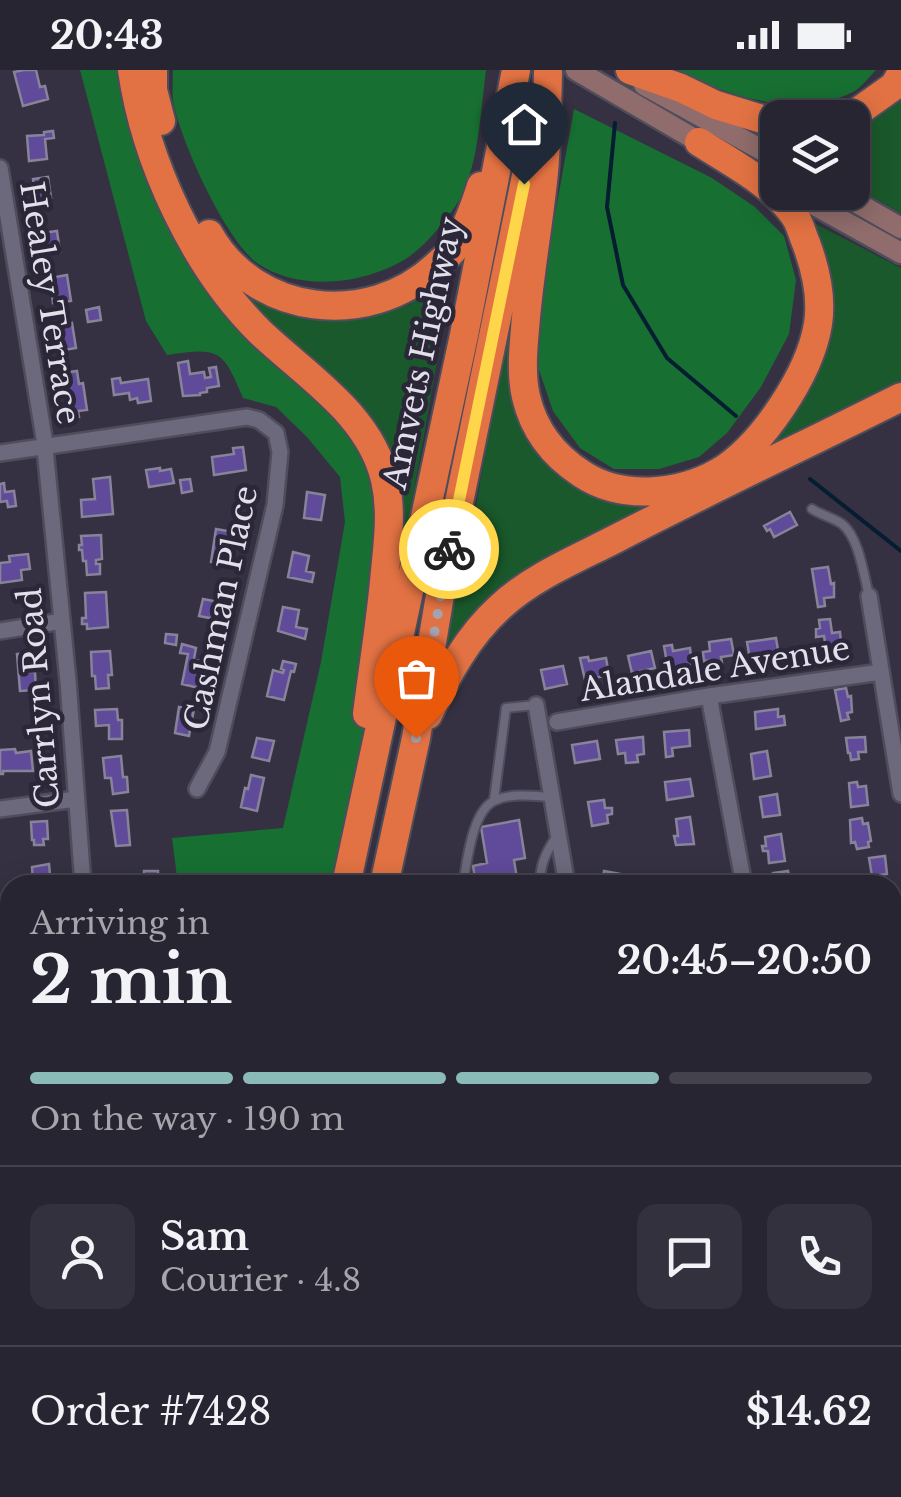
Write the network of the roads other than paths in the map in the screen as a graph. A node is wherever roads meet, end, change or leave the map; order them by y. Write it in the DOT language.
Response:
graph roads {
  1 [pos="132,70"];
  2 [pos="153,70"];
  3 [pos="618,70"];
  4 [pos="630,70"];
  5 [pos="565,72"];
  6 [pos="901,74"];
  7 [pos="514,80"];
  8 [pos="870,103"];
  9 [pos="760,118"];
  10 [pos="699,142"];
  11 [pos="760,149"];
  12 [pos="0,168"];
  13 [pos="760,175"];
  14 [pos="823,210"];
  15 [pos="870,210"];
  16 [pos="901,228"];
  17 [pos="901,253"];
  18 [pos="901,397"];
  19 [pos="45,447"];
  20 [pos="0,453"];
  21 [pos="812,510"];
  22 [pos="868,596"];
  23 [pos="62,621"];
  24 [pos="0,630"];
  25 [pos="882,672"];
  26 [pos="709,696"];
  27 [pos="536,705"];
  28 [pos="558,722"];
  29 [pos="416,738"];
  30 [pos="198,789"];
  31 [pos="901,794"];
  32 [pos="552,797"];
  33 [pos="76,799"];
  34 [pos="494,800"];
  35 [pos="362,805"];
  36 [pos="0,809"];
  37 [pos="559,834"];
  38 [pos="82,875"];
  39 [pos="348,875"];
  40 [pos="386,875"];
  41 [pos="465,875"];
  42 [pos="540,875"];
  43 [pos="566,875"];
  44 [pos="742,875"];
  1 -- 35 [label="highway"];
  2 -- 7 [label="highway"];
  3 -- 11 [label="main road"];
  4 -- 9 [label="highway"];
  5 -- 10 [label="main road"];
  5 -- 10 [label="highway"];
  5 -- 29 [label="highway, Amvets Highway"];
  6 -- 8 [label="highway"];
  7 -- 35 [label="highway, Amvets Highway"];
  10 -- 13 [label="main road"];
  12 -- 19 [label="street, Healey Terrace"];
  14 -- 17 [label="main road"];
  15 -- 16 [label="main road"];
  18 -- 29 [label="highway"];
  19 -- 20 [label="street"];
  19 -- 23 [label="street, Carrlyn Road"];
  19 -- 30 [label="street, Cashman Place"];
  21 -- 22 [label="lane"];
  22 -- 25 [label="street"];
  23 -- 24 [label="street"];
  23 -- 33 [label="street, Carrlyn Road"];
  25 -- 26 [label="street, Alandale Avenue"];
  25 -- 31 [label="street"];
  26 -- 28 [label="street, Alandale Avenue"];
  26 -- 44 [label="street"];
  27 -- 32 [label="street"];
  27 -- 34 [label="lane"];
  29 -- 40 [label="highway, Amvets Highway"];
  32 -- 34 [label="lane"];
  32 -- 37 [label="street"];
  33 -- 36 [label="street"];
  33 -- 38 [label="street, Carrlyn Road"];
  34 -- 41 [label="lane"];
  35 -- 39 [label="highway, Amvets Highway"];
  37 -- 42 [label="lane"];
  37 -- 43 [label="street"];
}
